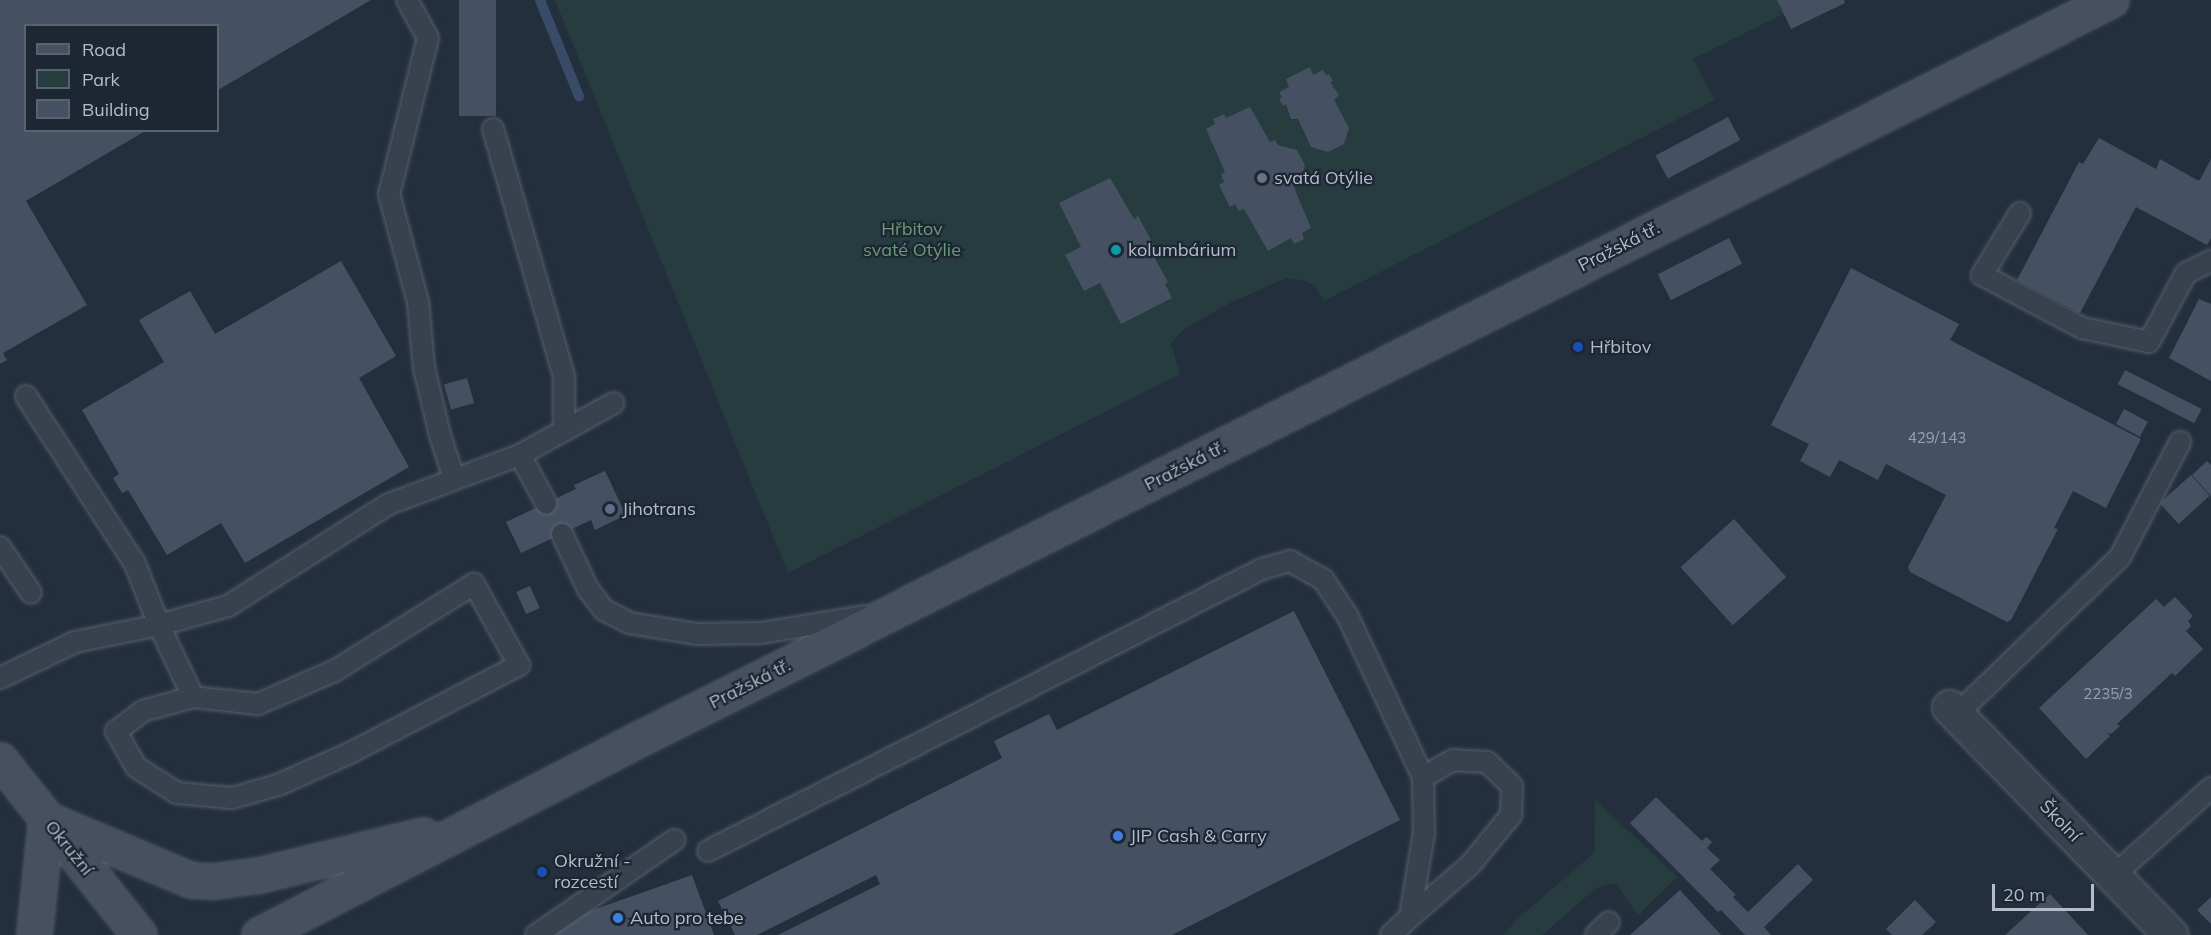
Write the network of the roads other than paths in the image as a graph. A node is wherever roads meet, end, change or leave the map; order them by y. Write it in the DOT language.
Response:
graph roads {
  1 [pos="407,0"];
  2 [pos="2111,0"];
  3 [pos="493,129"];
  4 [pos="2020,213"];
  5 [pos="2211,261"];
  6 [pos="26,396"];
  7 [pos="614,404"];
  8 [pos="564,431"];
  9 [pos="2180,442"];
  10 [pos="520,455"];
  11 [pos="454,480"];
  12 [pos="546,503"];
  13 [pos="562,534"];
  14 [pos="0,547"];
  15 [pos="31,593"];
  16 [pos="894,611"];
  17 [pos="159,625"];
  18 [pos="0,678"];
  19 [pos="194,696"];
  20 [pos="1952,711"];
  21 [pos="0,760"];
  22 [pos="1423,777"];
  23 [pos="2211,788"];
  24 [pos="46,819"];
  25 [pos="471,824"];
  26 [pos="674,840"];
  27 [pos="708,851"];
  28 [pos="2113,876"];
  29 [pos="1410,917"];
  30 [pos="34,935"];
  31 [pos="139,935"];
  32 [pos="259,935"];
  33 [pos="536,935"];
  34 [pos="1391,935"];
  35 [pos="2171,935"];
  1 -- 11 [label="lane"];
  2 -- 16 [label="main road, Pražská tř."];
  3 -- 8 [label="lane"];
  4 -- 5 [label="lane"];
  6 -- 17 [label="lane"];
  7 -- 8 [label="lane"];
  8 -- 10 [label="lane"];
  9 -- 20 [label="lane"];
  10 -- 11 [label="lane"];
  10 -- 12 [label="lane"];
  11 -- 17 [label="lane"];
  13 -- 16 [label="lane"];
  14 -- 15 [label="lane"];
  16 -- 25 [label="main road, Pražská tř."];
  17 -- 18 [label="lane"];
  17 -- 19 [label="lane"];
  19 -- 19 [label="lane"];
  20 -- 28 [label="street, Školní"];
  21 -- 24 [label="main road, Okružní"];
  22 -- 27 [label="lane"];
  22 -- 29 [label="lane"];
  22 -- 29 [label="lane"];
  23 -- 28 [label="lane"];
  24 -- 25 [label="main road"];
  24 -- 30 [label="main road"];
  24 -- 31 [label="main road, Okružní"];
  25 -- 32 [label="main road, Pražská tř."];
  26 -- 33 [label="lane"];
  28 -- 35 [label="street, Školní"];
  29 -- 34 [label="lane"];
}
